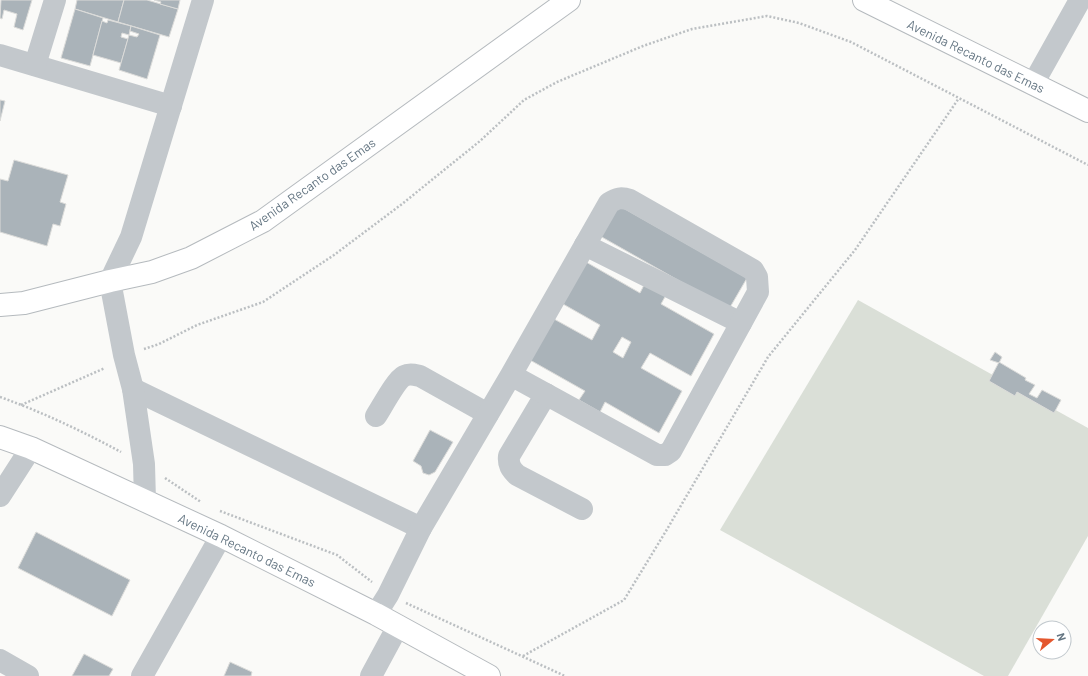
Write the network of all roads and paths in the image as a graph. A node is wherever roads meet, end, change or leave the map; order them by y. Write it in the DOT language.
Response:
graph roads {
  1 [pos="55,0"];
  2 [pos="203,0"];
  3 [pos="569,0"];
  4 [pos="864,0"];
  5 [pos="1080,0"];
  6 [pos="0,55"];
  7 [pos="35,65"];
  8 [pos="1033,84"];
  9 [pos="959,98"];
  10 [pos="171,106"];
  11 [pos="1088,111"];
  12 [pos="1088,166"];
  13 [pos="131,237"];
  14 [pos="585,245"];
  15 [pos="152,272"];
  16 [pos="110,281"];
  17 [pos="0,305"];
  18 [pos="741,323"];
  19 [pos="124,355"];
  20 [pos="511,375"];
  21 [pos="133,389"];
  22 [pos="546,394"];
  23 [pos="0,397"];
  24 [pos="21,404"];
  25 [pos="488,414"];
  26 [pos="376,416"];
  27 [pos="0,437"];
  28 [pos="31,448"];
  29 [pos="144,464"];
  30 [pos="0,496"];
  31 [pos="145,501"];
  32 [pos="206,506"];
  33 [pos="214,508"];
  34 [pos="582,509"];
  35 [pos="421,528"];
  36 [pos="221,536"];
  37 [pos="388,594"];
  38 [pos="376,614"];
  39 [pos="398,626"];
  40 [pos="523,656"];
  41 [pos="0,660"];
  42 [pos="28,676"];
  43 [pos="142,676"];
  44 [pos="371,676"];
  45 [pos="489,676"];
  46 [pos="565,676"];
  1 -- 7 [label="street"];
  2 -- 10 [label="street"];
  3 -- 15 [label="main road, Avenida Recanto das Emas"];
  4 -- 8 [label="main road, Avenida Recanto das Emas"];
  5 -- 8 [label="street"];
  6 -- 7 [label="street"];
  7 -- 10 [label="street"];
  8 -- 11 [label="main road, Avenida Recanto das Emas"];
  9 -- 12 [label="path"];
  9 -- 19 [label="path"];
  9 -- 40 [label="path"];
  10 -- 13 [label="street"];
  13 -- 15 [label="street"];
  13 -- 16 [label="street"];
  14 -- 18 [label="street"];
  14 -- 18 [label="street"];
  14 -- 20 [label="street"];
  15 -- 16 [label="main road, Avenida Recanto das Emas"];
  16 -- 17 [label="main road, Avenida Recanto das Emas"];
  16 -- 19 [label="street"];
  18 -- 22 [label="street"];
  19 -- 21 [label="street"];
  19 -- 24 [label="path"];
  20 -- 22 [label="street"];
  20 -- 25 [label="street"];
  21 -- 29 [label="street"];
  21 -- 35 [label="street"];
  22 -- 34 [label="street"];
  23 -- 24 [label="path"];
  24 -- 29 [label="path"];
  25 -- 26 [label="street"];
  25 -- 35 [label="street"];
  27 -- 28 [label="main road, Avenida Recanto das Emas"];
  28 -- 30 [label="street"];
  28 -- 31 [label="main road, Avenida Recanto das Emas"];
  29 -- 31 [label="street"];
  29 -- 32 [label="path"];
  31 -- 36 [label="main road, Avenida Recanto das Emas"];
  33 -- 37 [label="path"];
  35 -- 37 [label="street"];
  36 -- 38 [label="main road, Avenida Recanto das Emas"];
  36 -- 43 [label="street"];
  37 -- 38 [label="street"];
  37 -- 40 [label="path"];
  38 -- 39 [label="main road, Avenida Recanto das Emas"];
  39 -- 44 [label="street"];
  39 -- 45 [label="main road, Avenida Recanto das Emas"];
  40 -- 46 [label="path"];
  41 -- 42 [label="street"];
}
